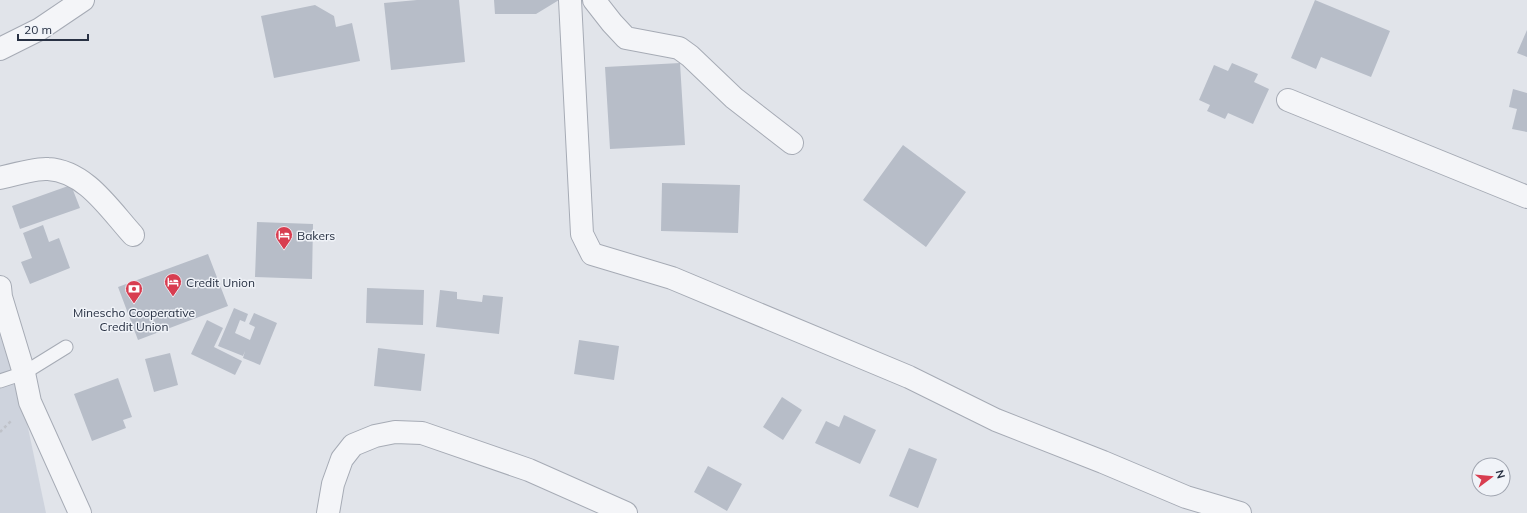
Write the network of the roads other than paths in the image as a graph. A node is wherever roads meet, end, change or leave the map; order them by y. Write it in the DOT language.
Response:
graph roads {
  1 [pos="83,0"];
  2 [pos="570,0"];
  3 [pos="594,0"];
  4 [pos="0,49"];
  5 [pos="1288,100"];
  6 [pos="792,143"];
  7 [pos="0,178"];
  8 [pos="1527,197"];
  9 [pos="133,235"];
  10 [pos="0,287"];
  11 [pos="66,347"];
  12 [pos="24,373"];
  13 [pos="0,381"];
  14 [pos="1183,505"];
  15 [pos="80,513"];
  16 [pos="328,513"];
  17 [pos="626,513"];
  18 [pos="1240,513"];
  1 -- 4 [label="street"];
  2 -- 14 [label="street"];
  3 -- 6 [label="street"];
  5 -- 8 [label="street"];
  7 -- 9 [label="street"];
  10 -- 12 [label="street"];
  11 -- 12 [label="lane"];
  12 -- 13 [label="lane"];
  12 -- 15 [label="street"];
  14 -- 18 [label="street"];
  16 -- 17 [label="street"];
}
